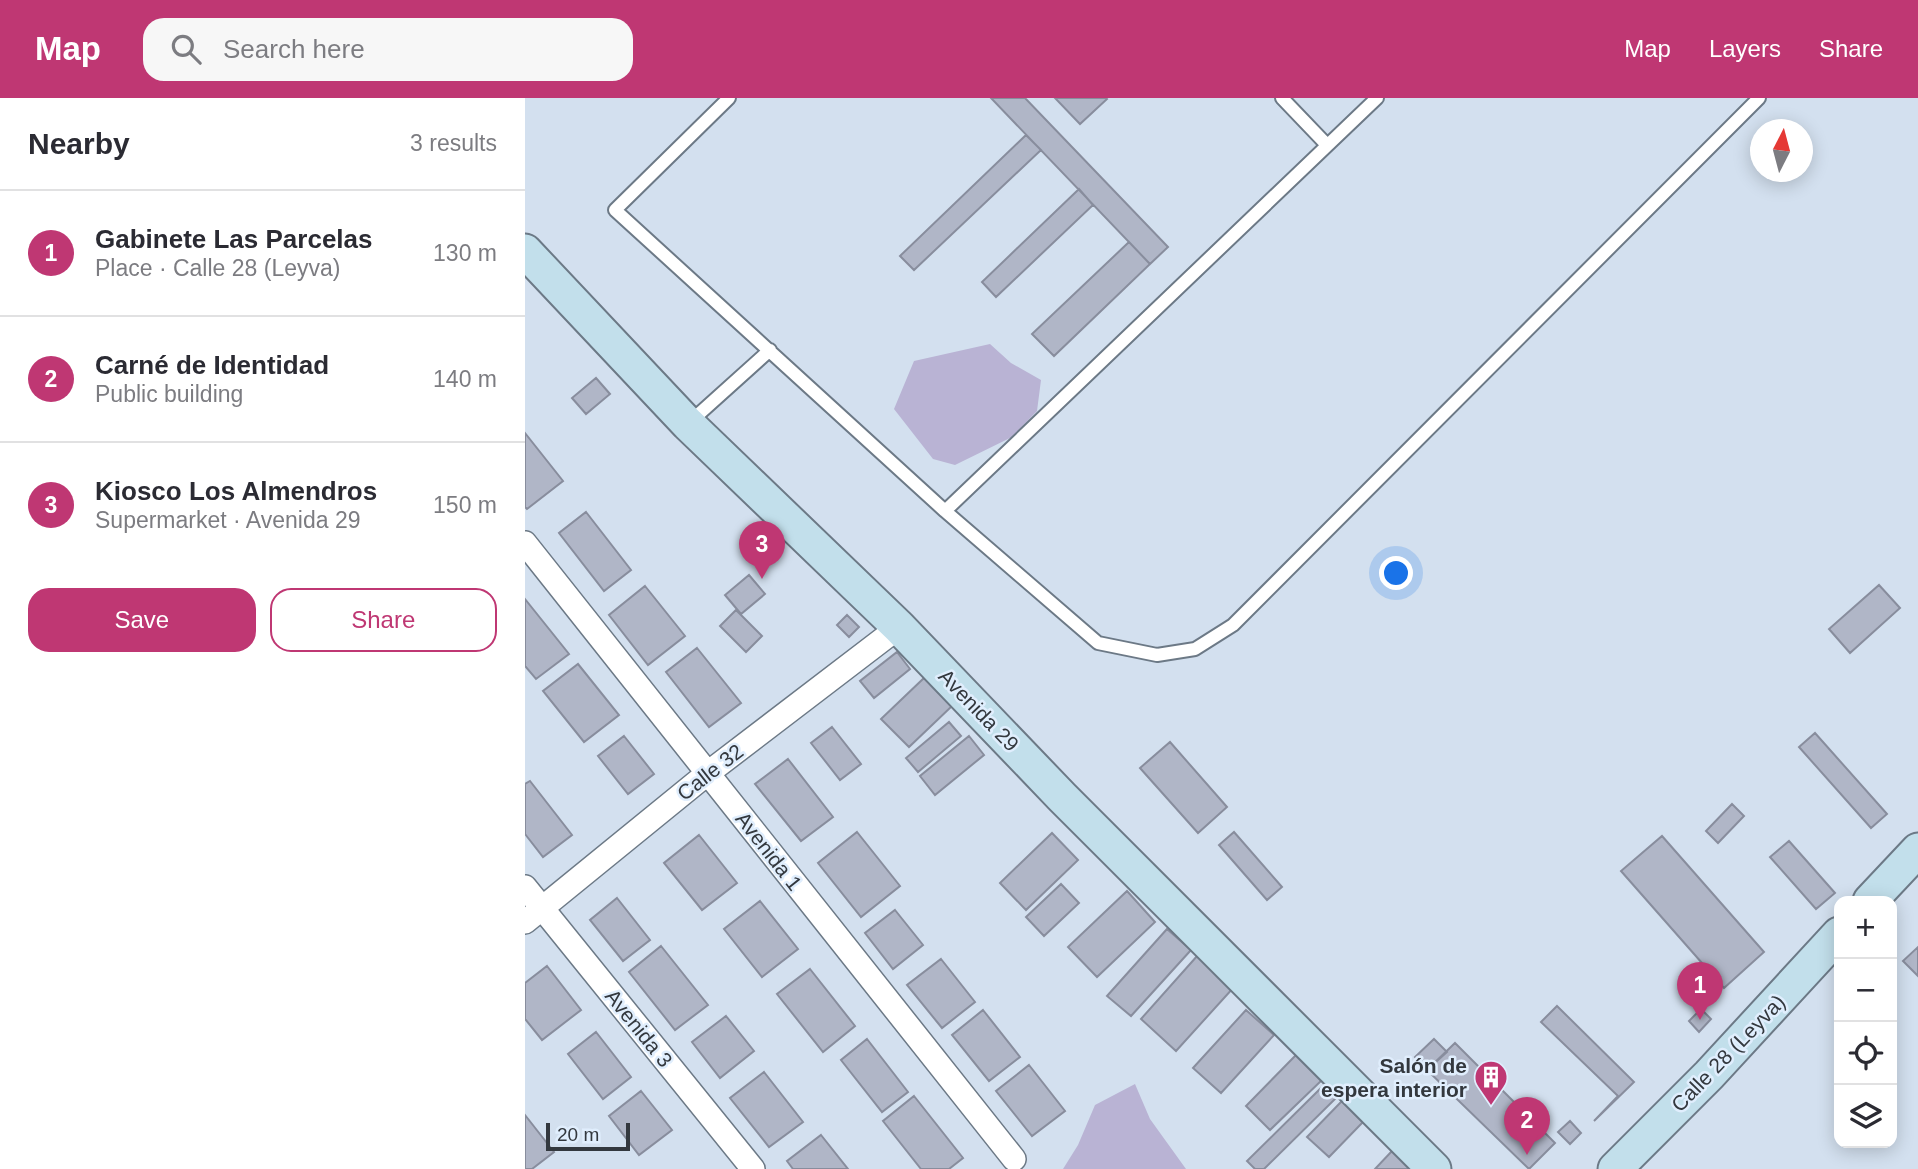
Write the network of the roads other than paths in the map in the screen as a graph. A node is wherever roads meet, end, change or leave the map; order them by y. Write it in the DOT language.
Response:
graph roads {
  1 [pos="729,98"];
  2 [pos="1282,98"];
  3 [pos="1377,98"];
  4 [pos="1759,98"];
  5 [pos="1327,145"];
  6 [pos="525,251"];
  7 [pos="771,351"];
  8 [pos="688,424"];
  9 [pos="945,511"];
  10 [pos="525,542"];
  11 [pos="899,627"];
  12 [pos="708,773"];
  13 [pos="1914,863"];
  14 [pos="525,887"];
  15 [pos="1876,896"];
  16 [pos="533,915"];
  17 [pos="1834,939"];
  18 [pos="1014,1159"];
  19 [pos="753,1169"];
  20 [pos="1434,1169"];
  21 [pos="1615,1169"];
  1 -- 7 [label="lane"];
  2 -- 5 [label="lane"];
  3 -- 5 [label="lane"];
  4 -- 9 [label="lane"];
  5 -- 9 [label="lane"];
  6 -- 8 [label="main road, Avenida 29"];
  7 -- 8 [label="lane"];
  7 -- 9 [label="lane"];
  8 -- 11 [label="main road, Avenida 29"];
  10 -- 12 [label="street, Avenida 1"];
  11 -- 12 [label="street, Calle 32"];
  11 -- 20 [label="main road, Avenida 29"];
  12 -- 16 [label="street, Calle 32"];
  12 -- 18 [label="street, Avenida 1"];
  13 -- 15 [label="main road"];
  14 -- 16 [label="street, Avenida 3"];
  16 -- 19 [label="street, Avenida 3"];
  17 -- 21 [label="main road, Calle 28 (Leyva)"];
}
